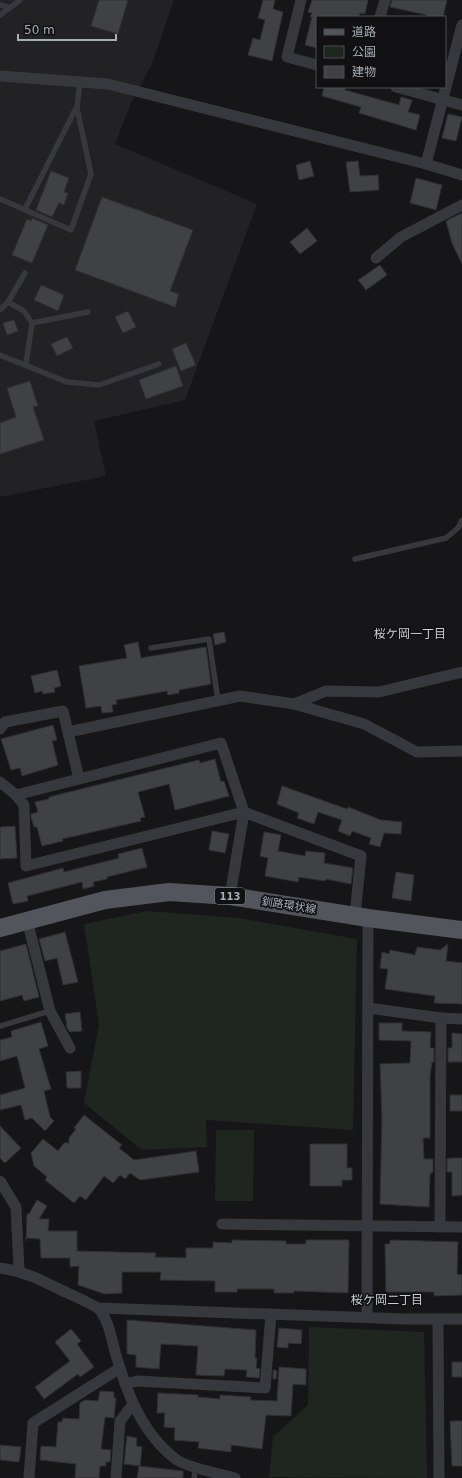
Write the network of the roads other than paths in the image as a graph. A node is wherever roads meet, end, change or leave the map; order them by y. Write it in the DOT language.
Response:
graph roads {
  1 [pos="20,0"];
  2 [pos="302,0"];
  3 [pos="385,0"];
  4 [pos="0,5"];
  5 [pos="10,8"];
  6 [pos="0,14"];
  7 [pos="380,16"];
  8 [pos="462,25"];
  9 [pos="316,66"];
  10 [pos="0,76"];
  11 [pos="80,81"];
  12 [pos="400,88"];
  13 [pos="443,100"];
  14 [pos="462,105"];
  15 [pos="76,108"];
  16 [pos="426,164"];
  17 [pos="462,176"];
  18 [pos="0,199"];
  19 [pos="462,205"];
  20 [pos="25,209"];
  21 [pos="376,258"];
  22 [pos="24,272"];
  23 [pos="8,302"];
  24 [pos="0,310"];
  25 [pos="88,312"];
  26 [pos="32,323"];
  27 [pos="0,355"];
  28 [pos="26,364"];
  29 [pos="159,364"];
  30 [pos="462,520"];
  31 [pos="355,559"];
  32 [pos="151,648"];
  33 [pos="462,672"];
  34 [pos="218,701"];
  35 [pos="294,704"];
  36 [pos="0,729"];
  37 [pos="68,732"];
  38 [pos="462,751"];
  39 [pos="79,779"];
  40 [pos="0,782"];
  41 [pos="16,795"];
  42 [pos="244,812"];
  43 [pos="230,896"];
  44 [pos="362,917"];
  45 [pos="27,920"];
  46 [pos="0,928"];
  47 [pos="462,930"];
  48 [pos="368,1008"];
  49 [pos="50,1011"];
  50 [pos="441,1018"];
  51 [pos="462,1019"];
  52 [pos="0,1026"];
  53 [pos="70,1048"];
  54 [pos="0,1181"];
  55 [pos="222,1224"];
  56 [pos="367,1227"];
  57 [pos="440,1227"];
  58 [pos="462,1227"];
  59 [pos="0,1268"];
  60 [pos="19,1270"];
  61 [pos="99,1308"];
  62 [pos="271,1314"];
  63 [pos="367,1317"];
  64 [pos="438,1319"];
  65 [pos="462,1319"];
  66 [pos="120,1368"];
  67 [pos="125,1384"];
  68 [pos="133,1404"];
  69 [pos="196,1467"];
  70 [pos="29,1478"];
  71 [pos="116,1478"];
  72 [pos="194,1478"];
  73 [pos="235,1478"];
  74 [pos="439,1478"];
  1 -- 5 [label="lane"];
  2 -- 9 [label="street"];
  3 -- 7 [label="street"];
  4 -- 5 [label="lane"];
  5 -- 6 [label="lane"];
  8 -- 13 [label="street"];
  10 -- 11 [label="street"];
  11 -- 15 [label="lane"];
  11 -- 16 [label="street"];
  12 -- 13 [label="street"];
  13 -- 14 [label="street"];
  13 -- 16 [label="street"];
  15 -- 20 [label="lane"];
  15 -- 20 [label="lane"];
  16 -- 17 [label="street"];
  18 -- 20 [label="lane"];
  19 -- 21 [label="street"];
  22 -- 23 [label="lane"];
  23 -- 24 [label="lane"];
  23 -- 26 [label="lane"];
  25 -- 26 [label="lane"];
  26 -- 28 [label="lane"];
  27 -- 28 [label="lane"];
  28 -- 29 [label="lane"];
  30 -- 31 [label="lane"];
  32 -- 34 [label="lane"];
  33 -- 35 [label="street"];
  34 -- 35 [label="street"];
  34 -- 37 [label="street"];
  35 -- 38 [label="street"];
  36 -- 37 [label="street"];
  37 -- 39 [label="street"];
  39 -- 41 [label="street"];
  39 -- 42 [label="street"];
  40 -- 41 [label="street"];
  41 -- 42 [label="street"];
  42 -- 43 [label="street"];
  42 -- 44 [label="street"];
  43 -- 44 [label="main road, 釧路環状線 / 113"];
  43 -- 45 [label="main road, 釧路環状線 / 113"];
  44 -- 47 [label="main road, 釧路環状線 / 113"];
  44 -- 48 [label="street"];
  45 -- 46 [label="main road, 釧路環状線 / 113"];
  45 -- 49 [label="street"];
  48 -- 50 [label="street"];
  48 -- 56 [label="street"];
  49 -- 52 [label="lane"];
  49 -- 53 [label="street"];
  50 -- 51 [label="street"];
  50 -- 57 [label="street"];
  54 -- 60 [label="street"];
  55 -- 56 [label="street"];
  56 -- 57 [label="street"];
  56 -- 63 [label="street"];
  57 -- 58 [label="street"];
  59 -- 60 [label="street"];
  60 -- 61 [label="street"];
  61 -- 62 [label="street"];
  61 -- 66 [label="street"];
  62 -- 63 [label="street"];
  62 -- 67 [label="street"];
  63 -- 64 [label="street"];
  64 -- 65 [label="street"];
  64 -- 74 [label="street"];
  66 -- 67 [label="street"];
  66 -- 70 [label="street"];
  67 -- 68 [label="street"];
  68 -- 69 [label="street"];
  68 -- 71 [label="street"];
  69 -- 72 [label="lane"];
  69 -- 73 [label="street"];
}
